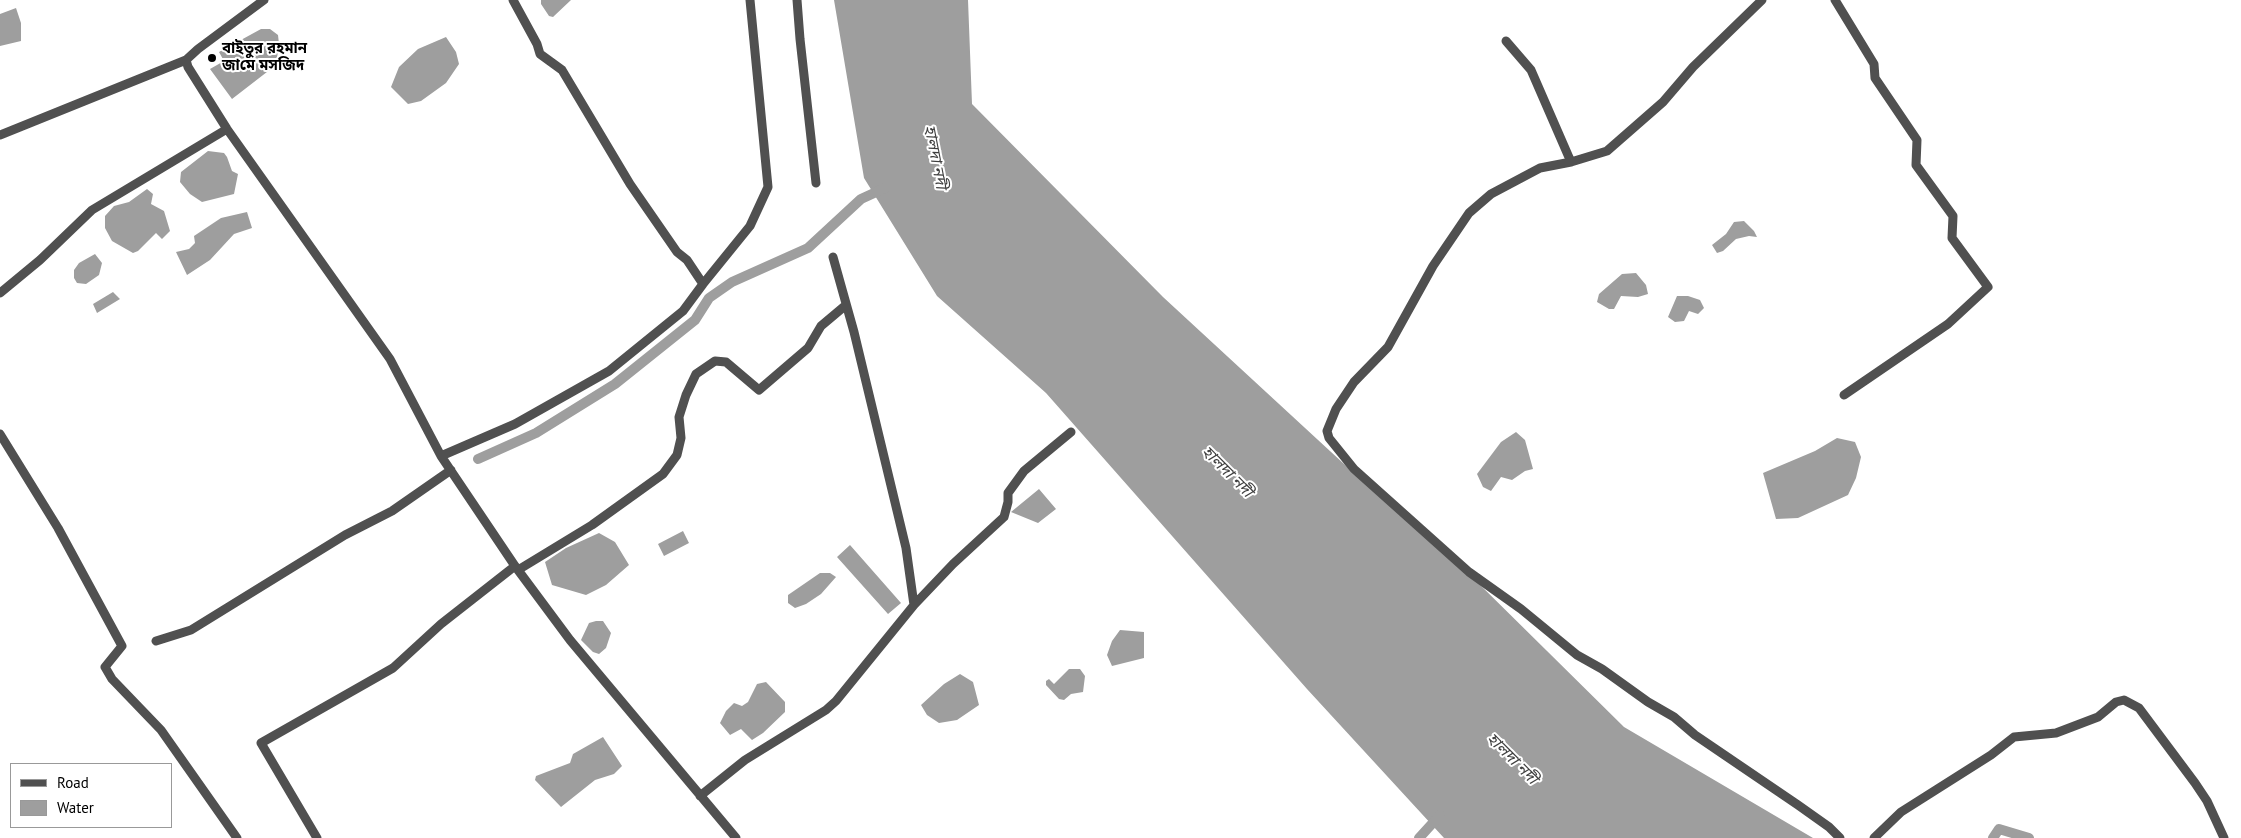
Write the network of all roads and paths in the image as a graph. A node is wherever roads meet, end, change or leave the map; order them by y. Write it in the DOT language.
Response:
graph roads {
  1 [pos="264,0"];
  2 [pos="513,0"];
  3 [pos="750,0"];
  4 [pos="797,0"];
  5 [pos="1762,0"];
  6 [pos="1835,0"];
  7 [pos="1506,41"];
  8 [pos="186,60"];
  9 [pos="227,128"];
  10 [pos="0,135"];
  11 [pos="1571,162"];
  12 [pos="816,183"];
  13 [pos="833,257"];
  14 [pos="703,284"];
  15 [pos="0,293"];
  16 [pos="846,305"];
  17 [pos="1844,395"];
  18 [pos="1071,432"];
  19 [pos="0,434"];
  20 [pos="441,456"];
  21 [pos="450,470"];
  22 [pos="516,568"];
  23 [pos="914,605"];
  24 [pos="156,641"];
  25 [pos="700,796"];
  26 [pos="237,838"];
  27 [pos="317,838"];
  28 [pos="736,838"];
  29 [pos="1840,838"];
  30 [pos="1874,838"];
  31 [pos="2224,838"];
  1 -- 8 [label="street"];
  2 -- 14 [label="street"];
  3 -- 14 [label="street"];
  4 -- 12 [label="street"];
  5 -- 11 [label="street"];
  6 -- 17 [label="street"];
  7 -- 11 [label="street"];
  8 -- 9 [label="street"];
  8 -- 10 [label="street"];
  9 -- 15 [label="street"];
  9 -- 20 [label="street"];
  11 -- 29 [label="street"];
  13 -- 16 [label="street"];
  14 -- 20 [label="street"];
  16 -- 22 [label="street"];
  16 -- 23 [label="street"];
  18 -- 23 [label="street"];
  19 -- 26 [label="street"];
  20 -- 21 [label="street"];
  21 -- 22 [label="street"];
  21 -- 24 [label="street"];
  22 -- 25 [label="street"];
  22 -- 27 [label="street"];
  23 -- 25 [label="street"];
  25 -- 28 [label="street"];
  30 -- 31 [label="street"];
}
